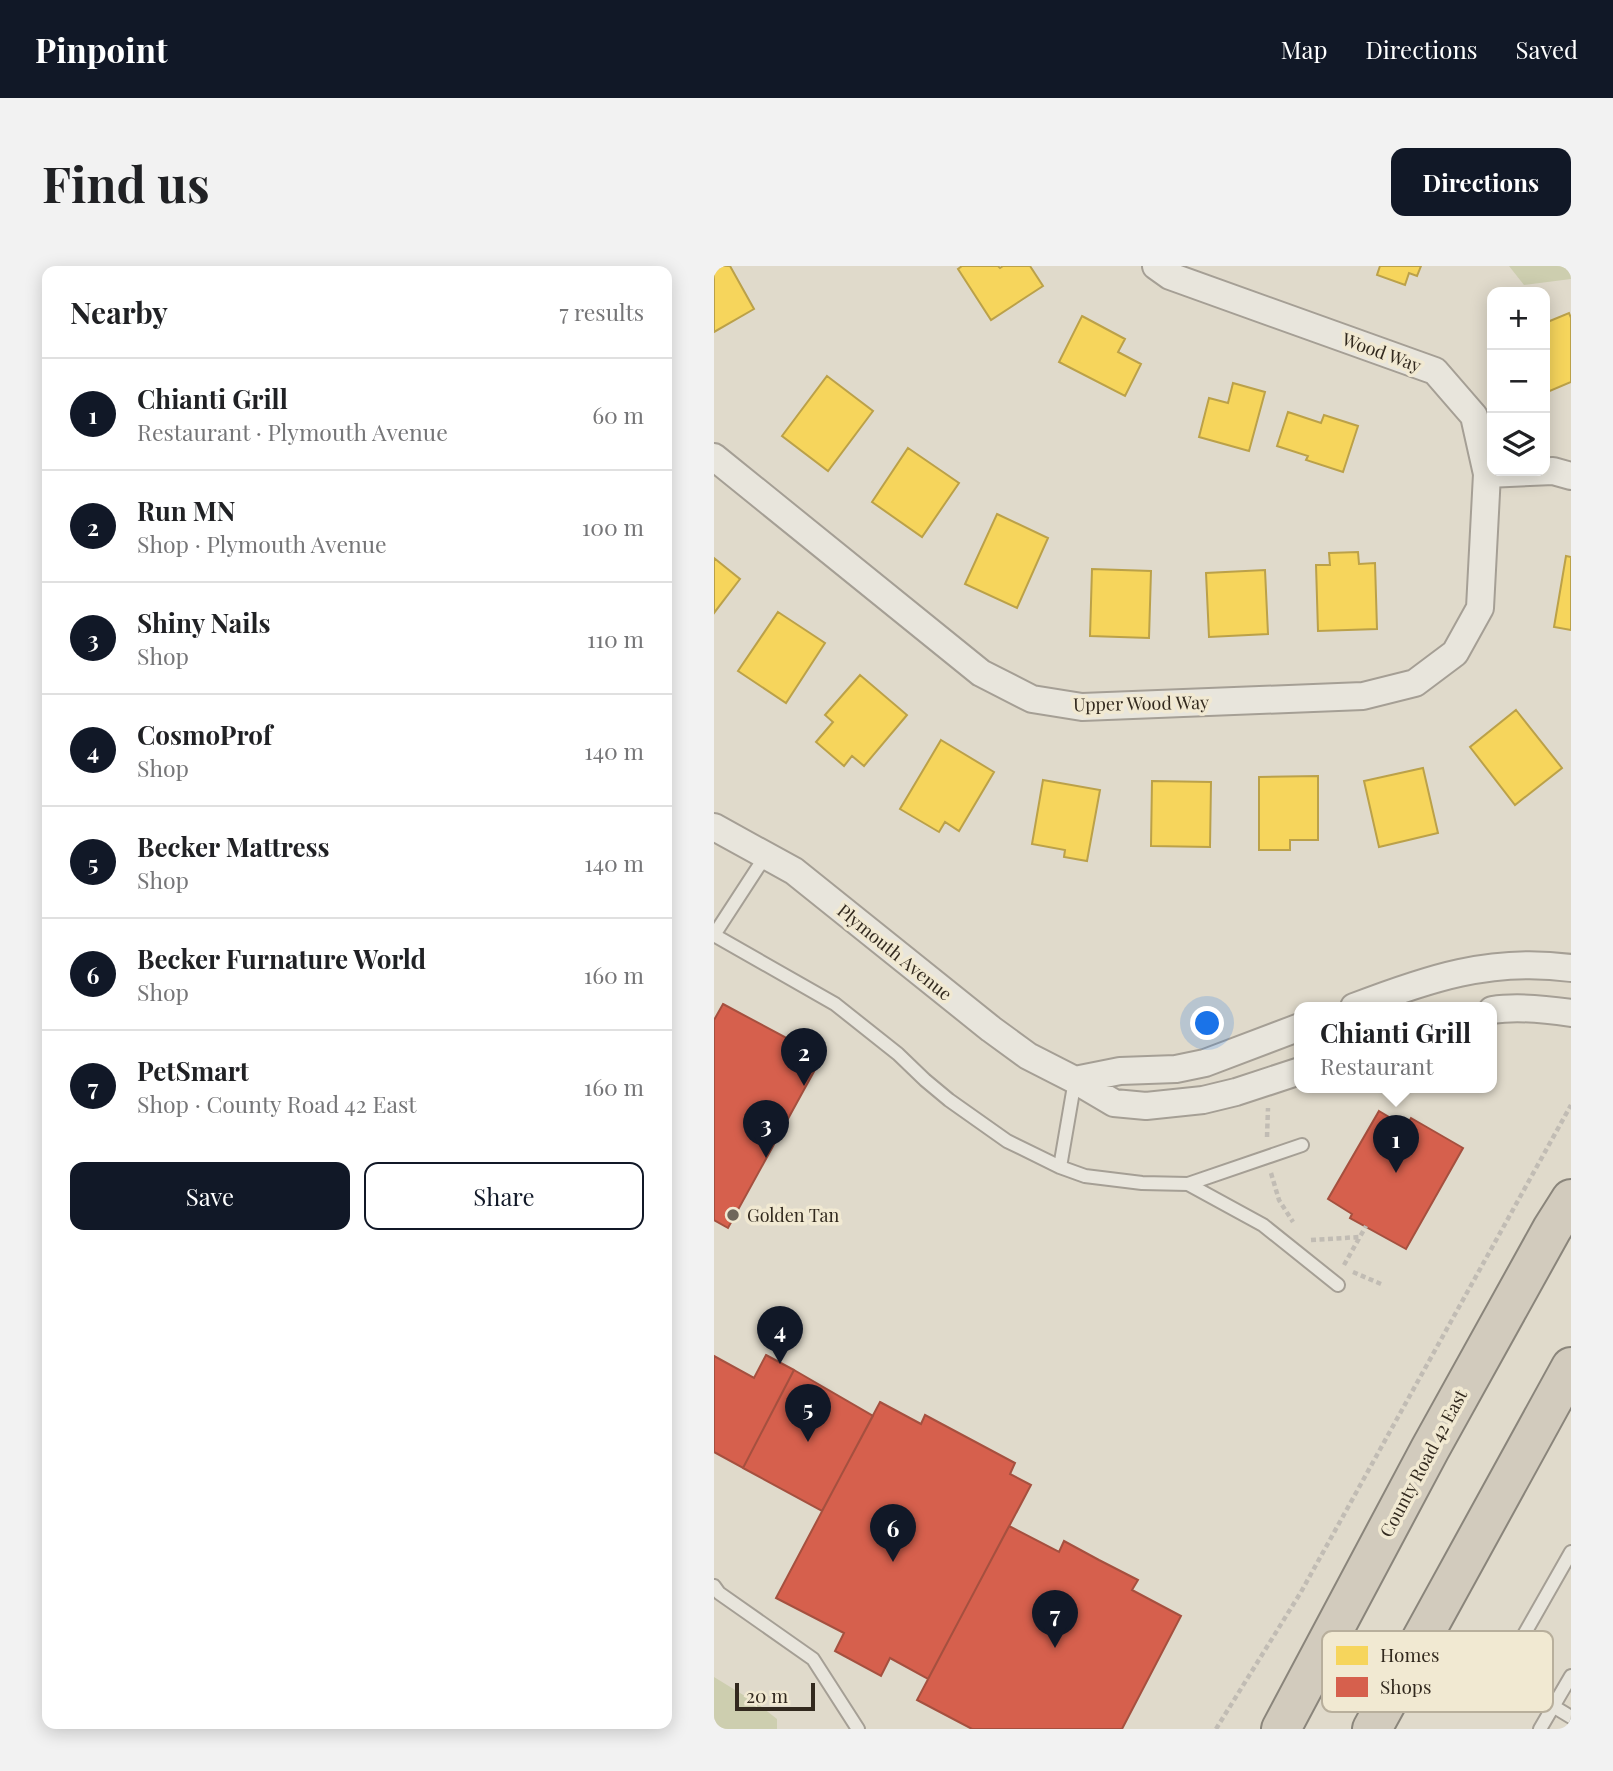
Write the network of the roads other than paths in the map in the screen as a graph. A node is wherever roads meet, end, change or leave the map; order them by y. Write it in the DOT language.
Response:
graph roads {
  1 [pos="1156,266"];
  2 [pos="714,457"];
  3 [pos="1487,474"];
  4 [pos="714,827"];
  5 [pos="766,855"];
  6 [pos="714,935"];
  7 [pos="1571,968"];
  8 [pos="1367,1002"];
  9 [pos="1497,1010"];
  10 [pos="1571,1013"];
  11 [pos="1294,1029"];
  12 [pos="1294,1073"];
  13 [pos="1075,1080"];
  14 [pos="1302,1145"];
  15 [pos="1060,1167"];
  16 [pos="1188,1184"];
  17 [pos="1571,1199"];
  18 [pos="1338,1285"];
  19 [pos="1571,1367"];
  20 [pos="1571,1552"];
  21 [pos="714,1586"];
  22 [pos="1332,1631"];
  23 [pos="1426,1631"];
  24 [pos="1526,1631"];
  25 [pos="1322,1650"];
  26 [pos="1571,1676"];
  27 [pos="1553,1706"];
  28 [pos="1381,1712"];
  29 [pos="1550,1712"];
  30 [pos="1571,1717"];
  31 [pos="858,1729"];
  32 [pos="1280,1729"];
  33 [pos="1372,1729"];
  34 [pos="1540,1729"];
  1 -- 3 [label="street, Wood Way"];
  2 -- 3 [label="street, Upper Wood Way"];
  4 -- 5 [label="street, Plymouth Avenue"];
  5 -- 6 [label="lane"];
  5 -- 13 [label="street, Plymouth Avenue"];
  6 -- 15 [label="lane"];
  7 -- 8 [label="street"];
  9 -- 10 [label="street"];
  11 -- 13 [label="street"];
  12 -- 13 [label="street, Plymouth Avenue"];
  13 -- 15 [label="lane"];
  14 -- 16 [label="lane"];
  15 -- 16 [label="lane"];
  16 -- 18 [label="lane"];
  17 -- 22 [label="highway, County Road 42 East"];
  19 -- 23 [label="highway"];
  20 -- 24 [label="lane"];
  21 -- 31 [label="lane"];
  25 -- 32 [label="highway, County Road 42 East"];
  26 -- 27 [label="lane"];
  27 -- 30 [label="lane"];
  28 -- 33 [label="highway"];
  29 -- 34 [label="lane"];
}
